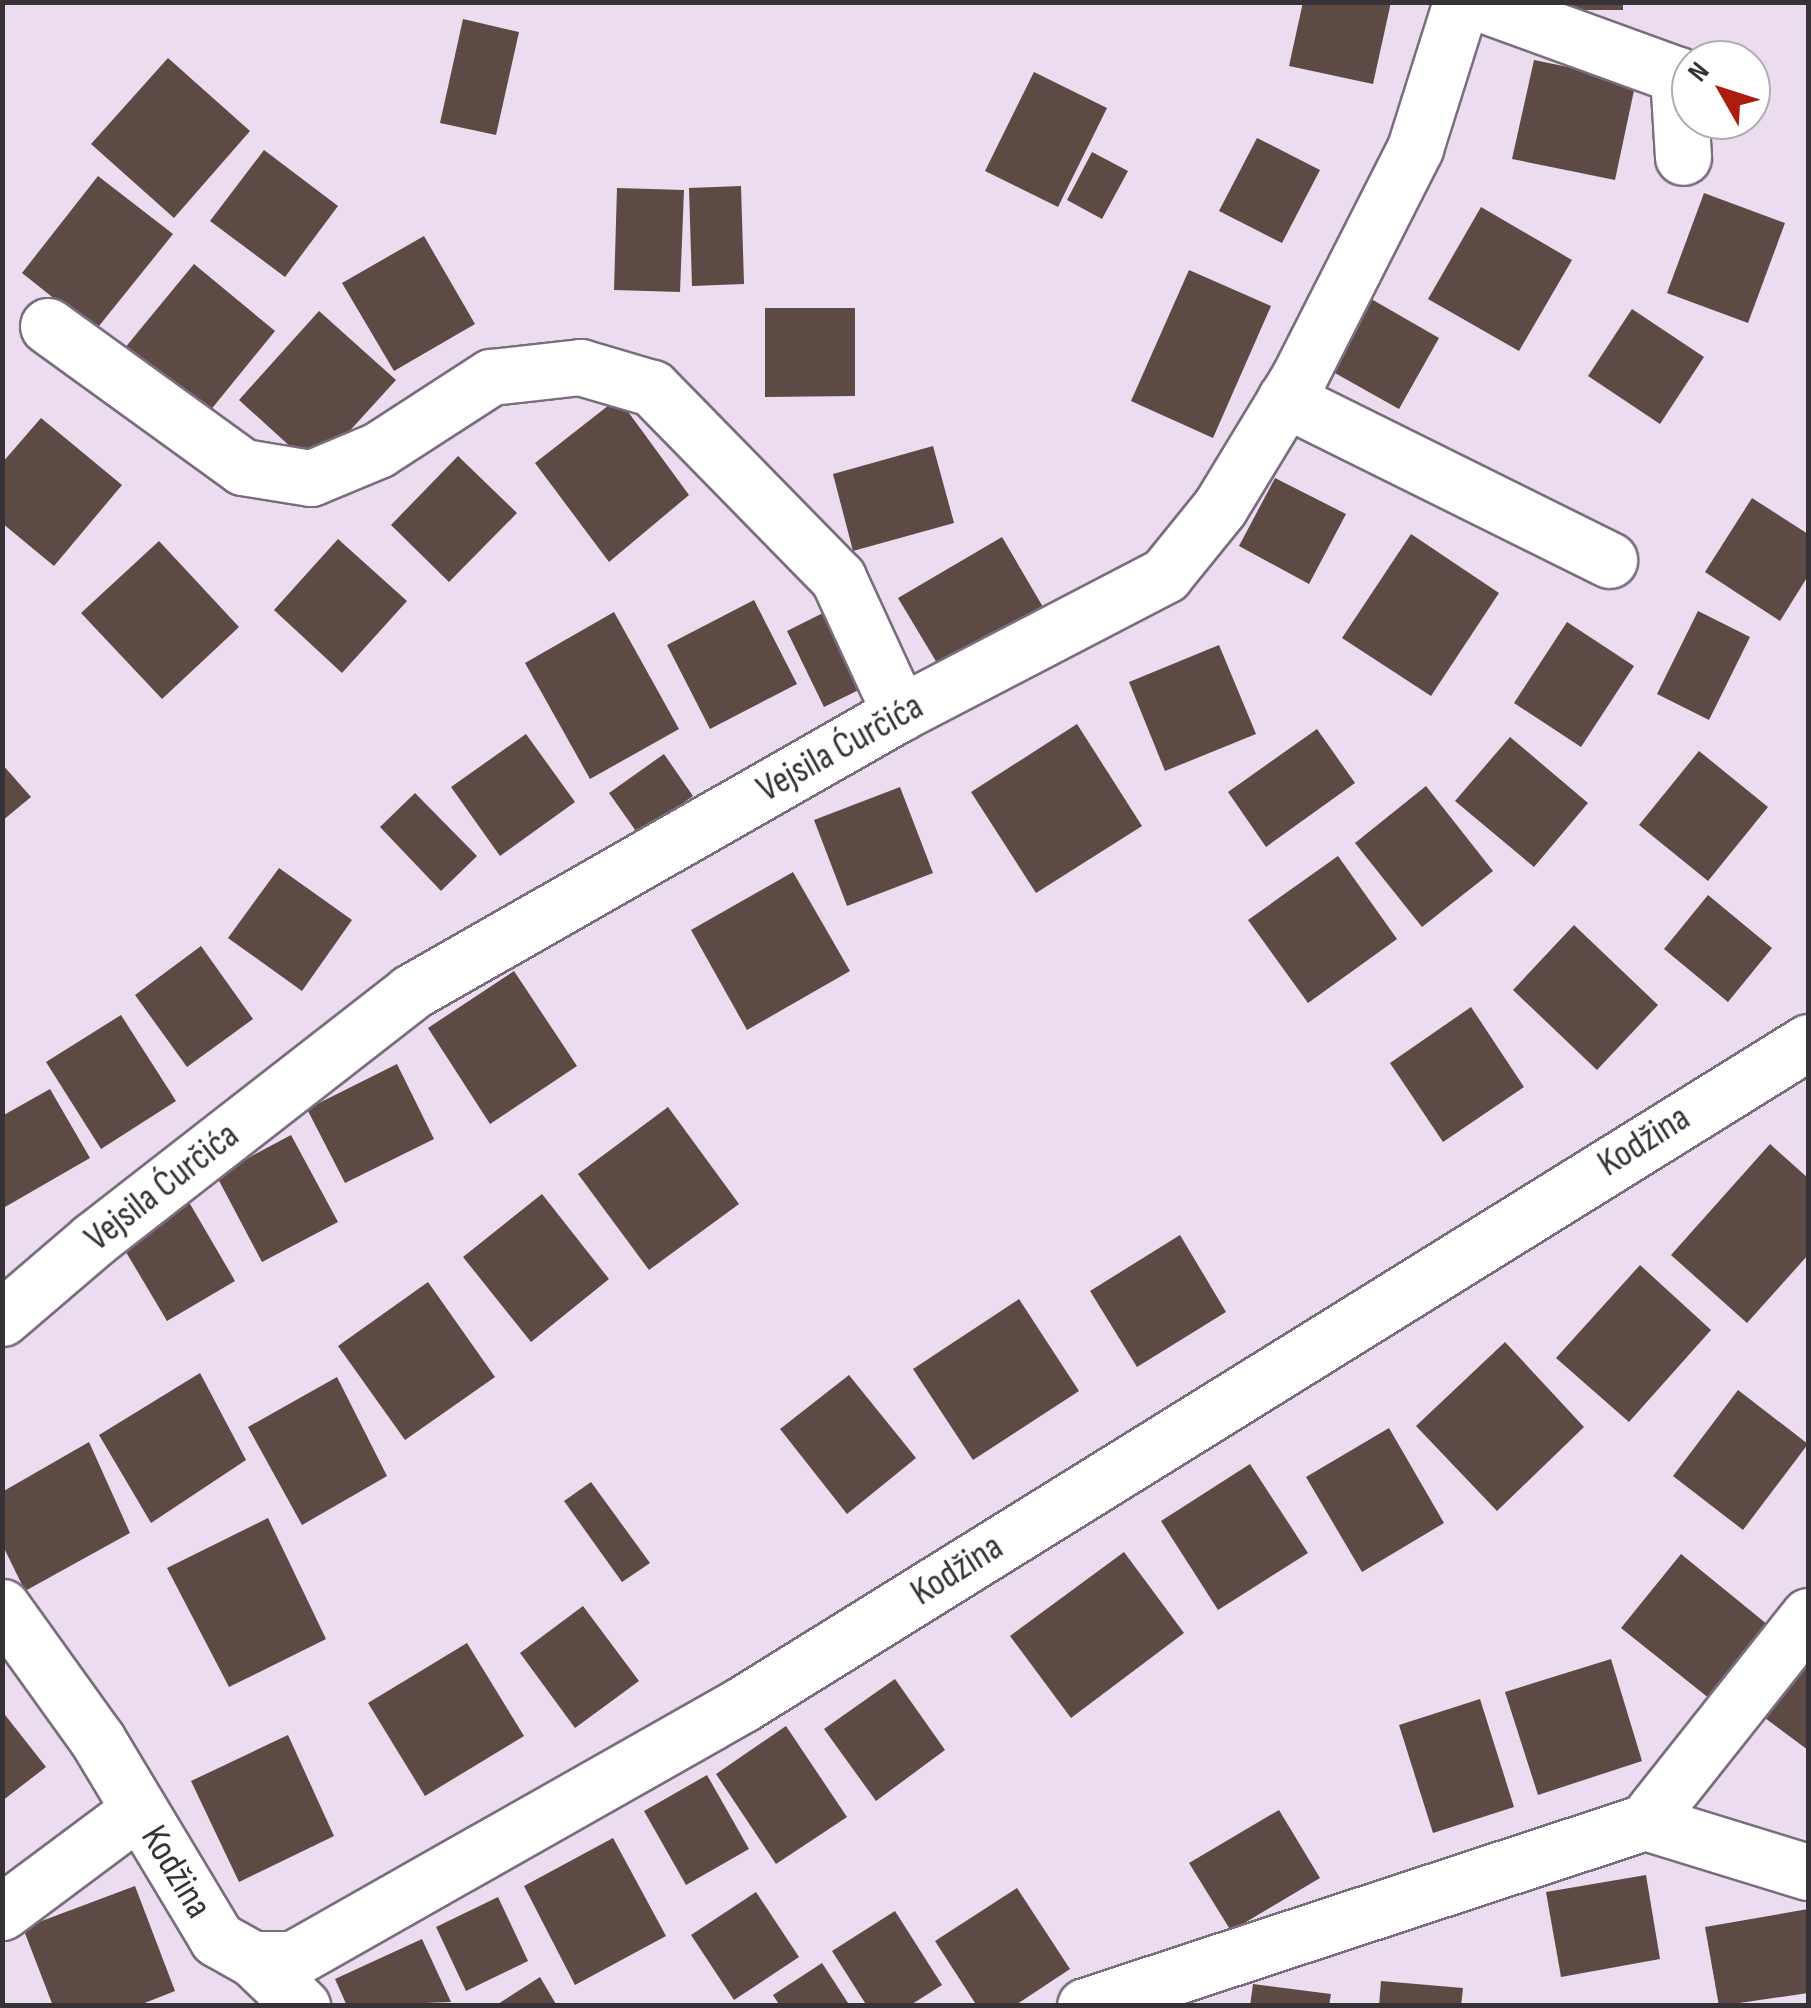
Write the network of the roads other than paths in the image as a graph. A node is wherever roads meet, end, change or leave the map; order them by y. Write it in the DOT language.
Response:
graph roads {
  1 [pos="1461,2"];
  2 [pos="1477,2"];
  3 [pos="1683,157"];
  4 [pos="48,326"];
  5 [pos="1285,400"];
  6 [pos="1609,560"];
  7 [pos="900,713"];
  8 [pos="1808,1042"];
  9 [pos="2,1318"];
  10 [pos="2,1607"];
  11 [pos="1808,1616"];
  12 [pos="138,1810"];
  13 [pos="1645,1822"];
  14 [pos="1808,1872"];
  15 [pos="2,1912"];
  16 [pos="253,1959"];
  17 [pos="302,2006"];
  18 [pos="1085,2006"];
  1 -- 5 [label="street, Vejsila Ćurčića"];
  2 -- 3 [label="street"];
  4 -- 7 [label="street"];
  5 -- 6 [label="street"];
  5 -- 7 [label="street, Vejsila Ćurčića"];
  7 -- 9 [label="street, Vejsila Ćurčića"];
  8 -- 16 [label="street, Kodžina"];
  10 -- 12 [label="street"];
  11 -- 13 [label="street"];
  12 -- 15 [label="street"];
  12 -- 16 [label="street, Kodžina"];
  13 -- 14 [label="street"];
  13 -- 18 [label="street"];
  16 -- 17 [label="street"];
}
